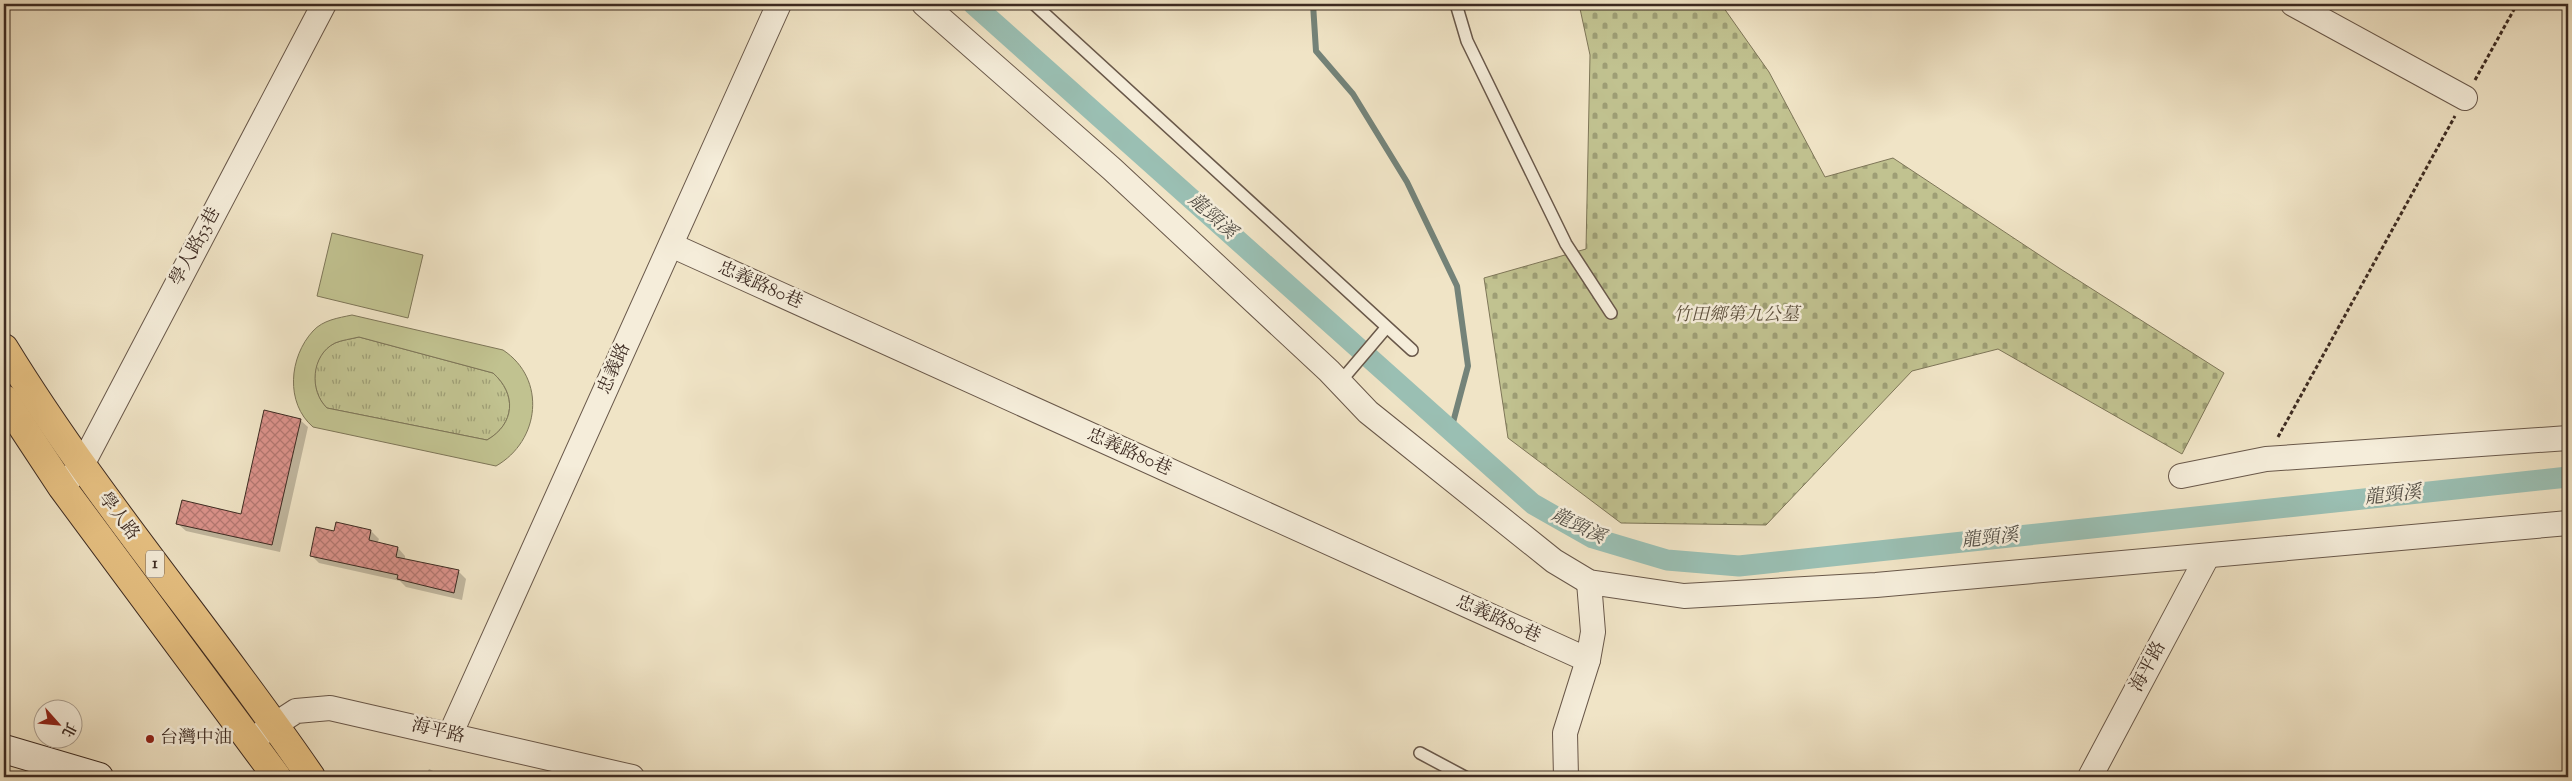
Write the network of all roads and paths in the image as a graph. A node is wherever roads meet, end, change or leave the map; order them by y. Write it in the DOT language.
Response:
graph roads {
  1 [pos="324,4"];
  2 [pos="780,4"];
  3 [pos="924,4"];
  4 [pos="1034,4"];
  5 [pos="1456,4"];
  6 [pos="2293,4"];
  7 [pos="2517,4"];
  8 [pos="2465,98"];
  9 [pos="671,246"];
  10 [pos="1611,313"];
  11 [pos="1386,328"];
  12 [pos="4,348"];
  13 [pos="1412,350"];
  14 [pos="1340,382"];
  15 [pos="4,398"];
  16 [pos="2568,438"];
  17 [pos="2266,459"];
  18 [pos="81,467"];
  19 [pos="2181,476"];
  20 [pos="62,486"];
  21 [pos="2568,523"];
  22 [pos="2207,557"];
  23 [pos="1589,582"];
  24 [pos="1588,660"];
  25 [pos="274,724"];
  26 [pos="450,735"];
  27 [pos="251,741"];
  28 [pos="4,749"];
  29 [pos="1420,753"];
  30 [pos="99,777"];
  31 [pos="277,777"];
  32 [pos="311,777"];
  33 [pos="632,777"];
  34 [pos="1465,777"];
  35 [pos="1566,777"];
  36 [pos="2090,777"];
  1 -- 18 [label="street, 學人路53巷"];
  2 -- 9 [label="street, 忠義路"];
  3 -- 14 [label="street"];
  4 -- 11 [label="lane"];
  5 -- 10 [label="lane"];
  6 -- 8 [label="street"];
  7 -- 8 [label="path"];
  8 -- 17 [label="path"];
  9 -- 24 [label="street, 忠義路80巷"];
  9 -- 26 [label="street, 忠義路"];
  11 -- 13 [label="lane"];
  11 -- 14 [label="lane"];
  12 -- 18 [label="main road, 學人路 / 1"];
  14 -- 23 [label="street"];
  15 -- 20 [label="main road, 學人路 / 1"];
  16 -- 17 [label="street"];
  17 -- 19 [label="street"];
  18 -- 20 [label="street, 學人路53巷"];
  18 -- 25 [label="main road, 學人路 / 1"];
  20 -- 27 [label="main road, 學人路 / 1"];
  21 -- 22 [label="street"];
  22 -- 23 [label="street"];
  22 -- 36 [label="street, 海平路"];
  23 -- 24 [label="street"];
  24 -- 35 [label="street"];
  25 -- 26 [label="street, 海平路"];
  25 -- 27 [label="street, 海平路"];
  25 -- 32 [label="main road, 學人路 / 1"];
  26 -- 33 [label="street, 海平路"];
  27 -- 31 [label="main road, 學人路 / 1"];
  28 -- 30 [label="main road"];
  29 -- 34 [label="lane"];
}
